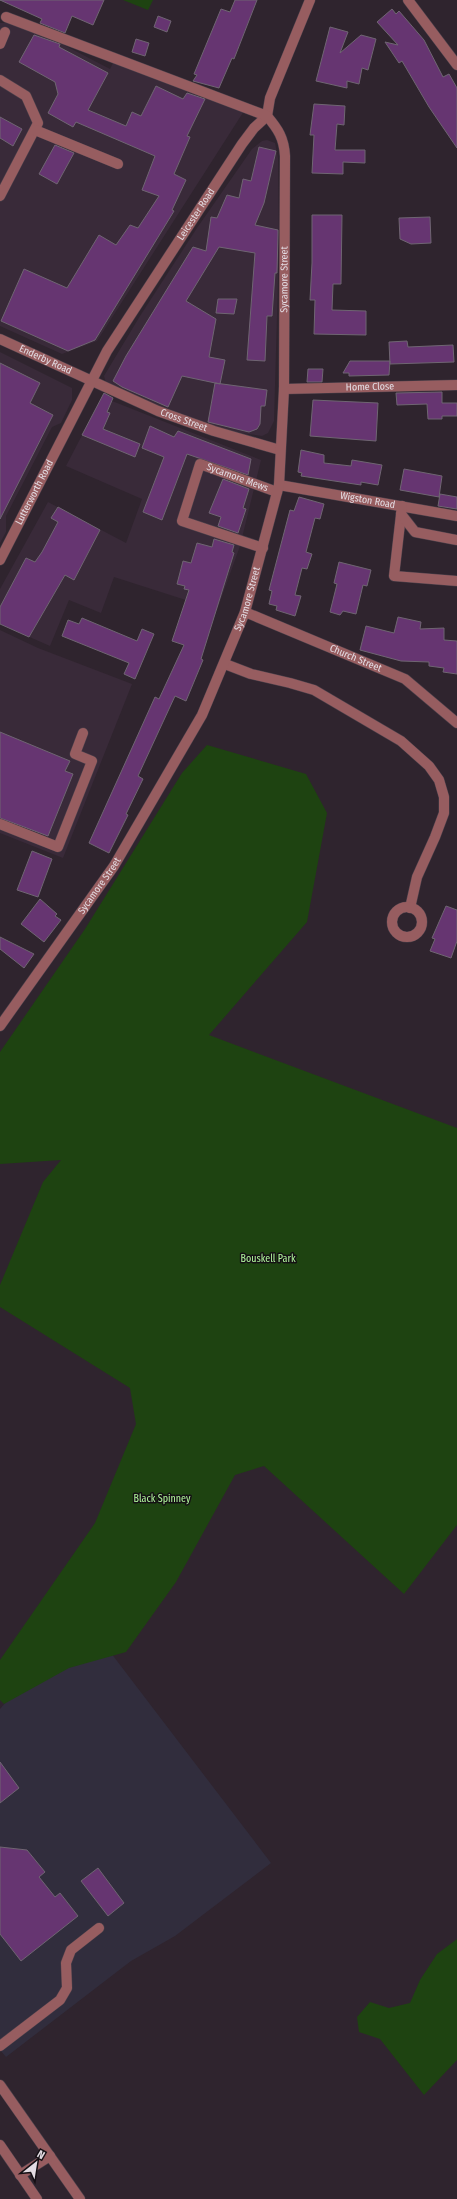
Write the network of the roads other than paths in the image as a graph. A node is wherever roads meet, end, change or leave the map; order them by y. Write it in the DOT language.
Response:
graph roads {
  1 [pos="310,0"];
  2 [pos="408,0"];
  3 [pos="6,17"];
  4 [pos="5,32"];
  5 [pos="0,44"];
  6 [pos="457,65"];
  7 [pos="0,80"];
  8 [pos="267,116"];
  9 [pos="37,126"];
  10 [pos="118,164"];
  11 [pos="0,196"];
  12 [pos="0,339"];
  13 [pos="92,381"];
  14 [pos="457,385"];
  15 [pos="284,389"];
  16 [pos="70,426"];
  17 [pos="280,450"];
  18 [pos="278,488"];
  19 [pos="402,510"];
  20 [pos="457,516"];
  21 [pos="457,540"];
  22 [pos="263,548"];
  23 [pos="0,560"];
  24 [pos="457,581"];
  25 [pos="245,612"];
  26 [pos="225,664"];
  27 [pos="457,723"];
  28 [pos="83,733"];
  29 [pos="0,824"];
  30 [pos="410,908"];
  31 [pos="0,1024"];
  32 [pos="99,1928"];
  33 [pos="0,2046"];
  34 [pos="0,2085"];
  35 [pos="0,2145"];
  36 [pos="50,2156"];
  37 [pos="20,2175"];
  38 [pos="37,2199"];
  39 [pos="80,2199"];
  1 -- 8 [label="street"];
  2 -- 6 [label="street"];
  3 -- 8 [label="street"];
  4 -- 5 [label="street"];
  7 -- 9 [label="street"];
  8 -- 13 [label="street, Leicester Road"];
  8 -- 15 [label="street, Sycamore Street"];
  9 -- 10 [label="street"];
  9 -- 11 [label="street"];
  12 -- 13 [label="street, Enderby Road"];
  13 -- 16 [label="street, Leicester Road"];
  13 -- 17 [label="street, Cross Street"];
  14 -- 15 [label="street, Home Close"];
  15 -- 17 [label="street, Sycamore Street"];
  16 -- 23 [label="street, Lutterworth Road"];
  17 -- 18 [label="street, Sycamore Street"];
  18 -- 19 [label="street, Wigston Road"];
  18 -- 22 [label="street, Sycamore Street"];
  18 -- 22 [label="street, Sycamore Mews"];
  19 -- 20 [label="street, Wigston Road"];
  19 -- 21 [label="street"];
  19 -- 24 [label="street"];
  22 -- 25 [label="street, Sycamore Street"];
  25 -- 26 [label="street, Sycamore Street"];
  25 -- 27 [label="street, Church Street"];
  26 -- 30 [label="street"];
  26 -- 31 [label="street, Sycamore Street"];
  28 -- 29 [label="street"];
  32 -- 33 [label="street"];
  34 -- 36 [label="street"];
  35 -- 37 [label="street"];
  36 -- 37 [label="street"];
  36 -- 39 [label="street"];
  37 -- 38 [label="street"];
}
